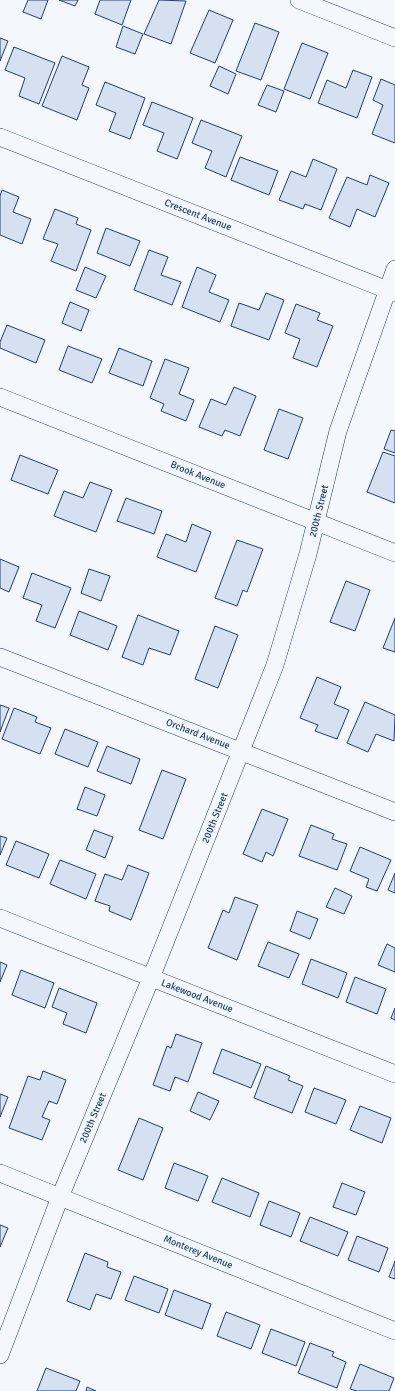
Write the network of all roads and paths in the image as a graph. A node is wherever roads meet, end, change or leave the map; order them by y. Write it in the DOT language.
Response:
graph roads {
  1 [pos="299,0"];
  2 [pos="395,38"];
  3 [pos="0,137"];
  4 [pos="395,269"];
  5 [pos="391,291"];
  6 [pos="0,397"];
  7 [pos="316,522"];
  8 [pos="395,553"];
  9 [pos="0,657"];
  10 [pos="241,751"];
  11 [pos="395,812"];
  12 [pos="0,918"];
  13 [pos="151,978"];
  14 [pos="395,1074"];
  15 [pos="0,1173"];
  16 [pos="60,1197"];
  17 [pos="395,1331"];
  18 [pos="0,1355"];
  1 -- 2 [label="street"];
  3 -- 5 [label="street, Crescent Avenue"];
  4 -- 5 [label="street, 200th Street"];
  5 -- 7 [label="street, 200th Street"];
  6 -- 7 [label="street, Brook Avenue"];
  7 -- 8 [label="street, Brook Avenue"];
  7 -- 10 [label="street, 200th Street"];
  9 -- 10 [label="street, Orchard Avenue"];
  10 -- 11 [label="street, Orchard Avenue"];
  10 -- 13 [label="street, 200th Street"];
  12 -- 13 [label="street, Lakewood Avenue"];
  13 -- 14 [label="street, Lakewood Avenue"];
  13 -- 16 [label="street, 200th Street"];
  15 -- 16 [label="street, Monterey Avenue"];
  16 -- 17 [label="street, Monterey Avenue"];
  16 -- 18 [label="street, 200th Street"];
}
